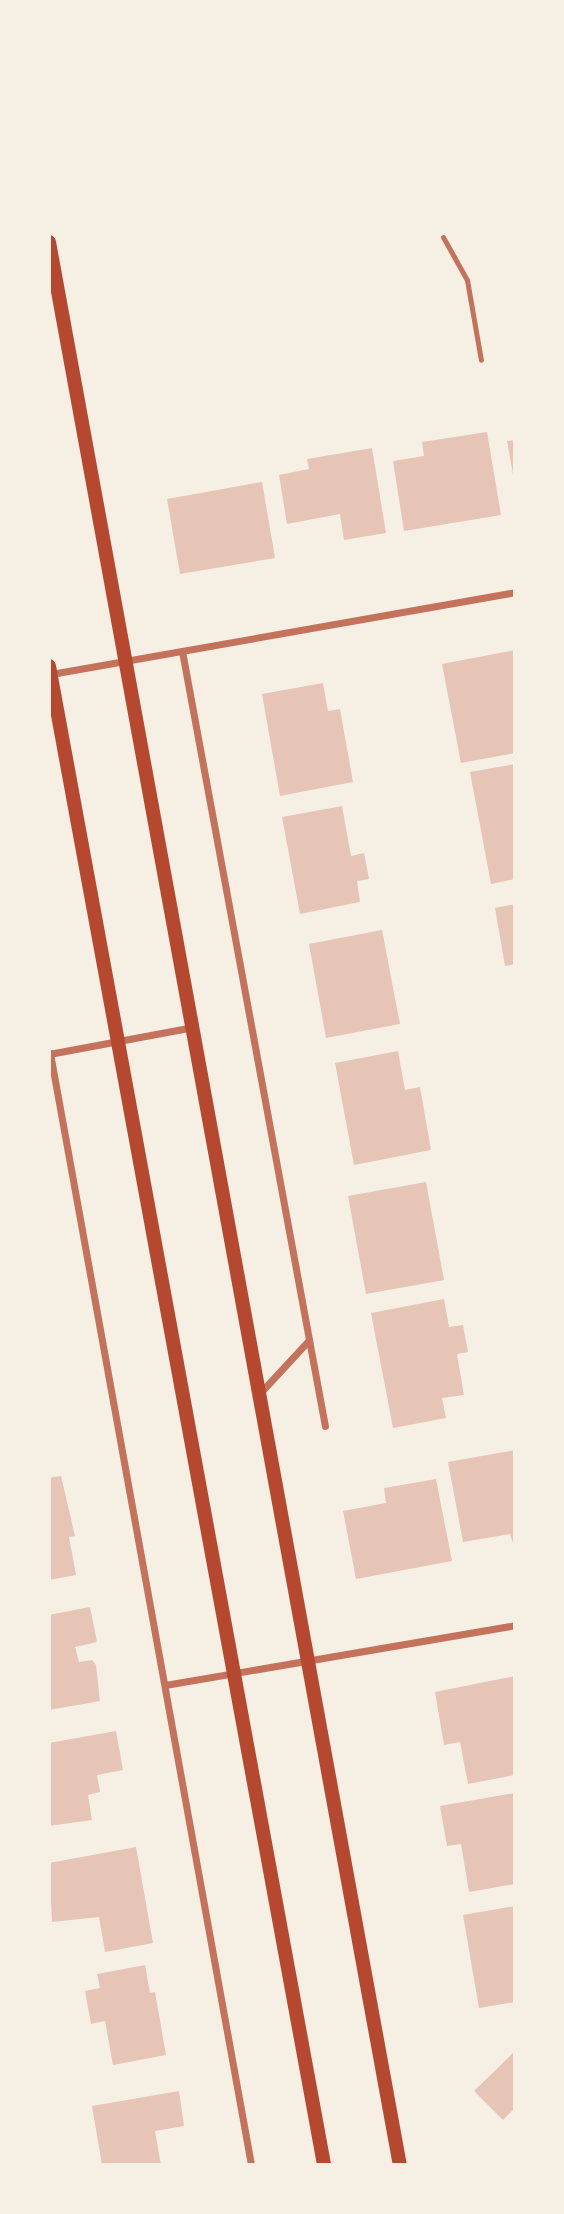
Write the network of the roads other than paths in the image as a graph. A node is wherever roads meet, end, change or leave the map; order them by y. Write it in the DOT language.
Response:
graph roads {
  1 [pos="443,237"];
  2 [pos="49,242"];
  3 [pos="481,360"];
  4 [pos="515,592"];
  5 [pos="182,651"];
  6 [pos="126,661"];
  7 [pos="50,670"];
  8 [pos="194,1027"];
  9 [pos="119,1041"];
  10 [pos="49,1053"];
  11 [pos="309,1339"];
  12 [pos="260,1393"];
  13 [pos="325,1426"];
  14 [pos="515,1625"];
  15 [pos="307,1661"];
  16 [pos="234,1674"];
  17 [pos="165,1685"];
  18 [pos="251,2165"];
  19 [pos="324,2165"];
  20 [pos="400,2165"];
  1 -- 3 [label="lane"];
  2 -- 6 [label="main road"];
  4 -- 5 [label="street"];
  5 -- 6 [label="street"];
  5 -- 11 [label="street"];
  6 -- 7 [label="street"];
  6 -- 8 [label="main road"];
  7 -- 9 [label="main road"];
  8 -- 9 [label="street"];
  8 -- 12 [label="main road"];
  9 -- 10 [label="street"];
  9 -- 16 [label="main road"];
  10 -- 17 [label="street"];
  11 -- 12 [label="street"];
  11 -- 13 [label="street"];
  12 -- 15 [label="main road"];
  14 -- 15 [label="street"];
  15 -- 16 [label="street"];
  15 -- 20 [label="main road"];
  16 -- 17 [label="street"];
  16 -- 19 [label="main road"];
  17 -- 18 [label="street"];
}
